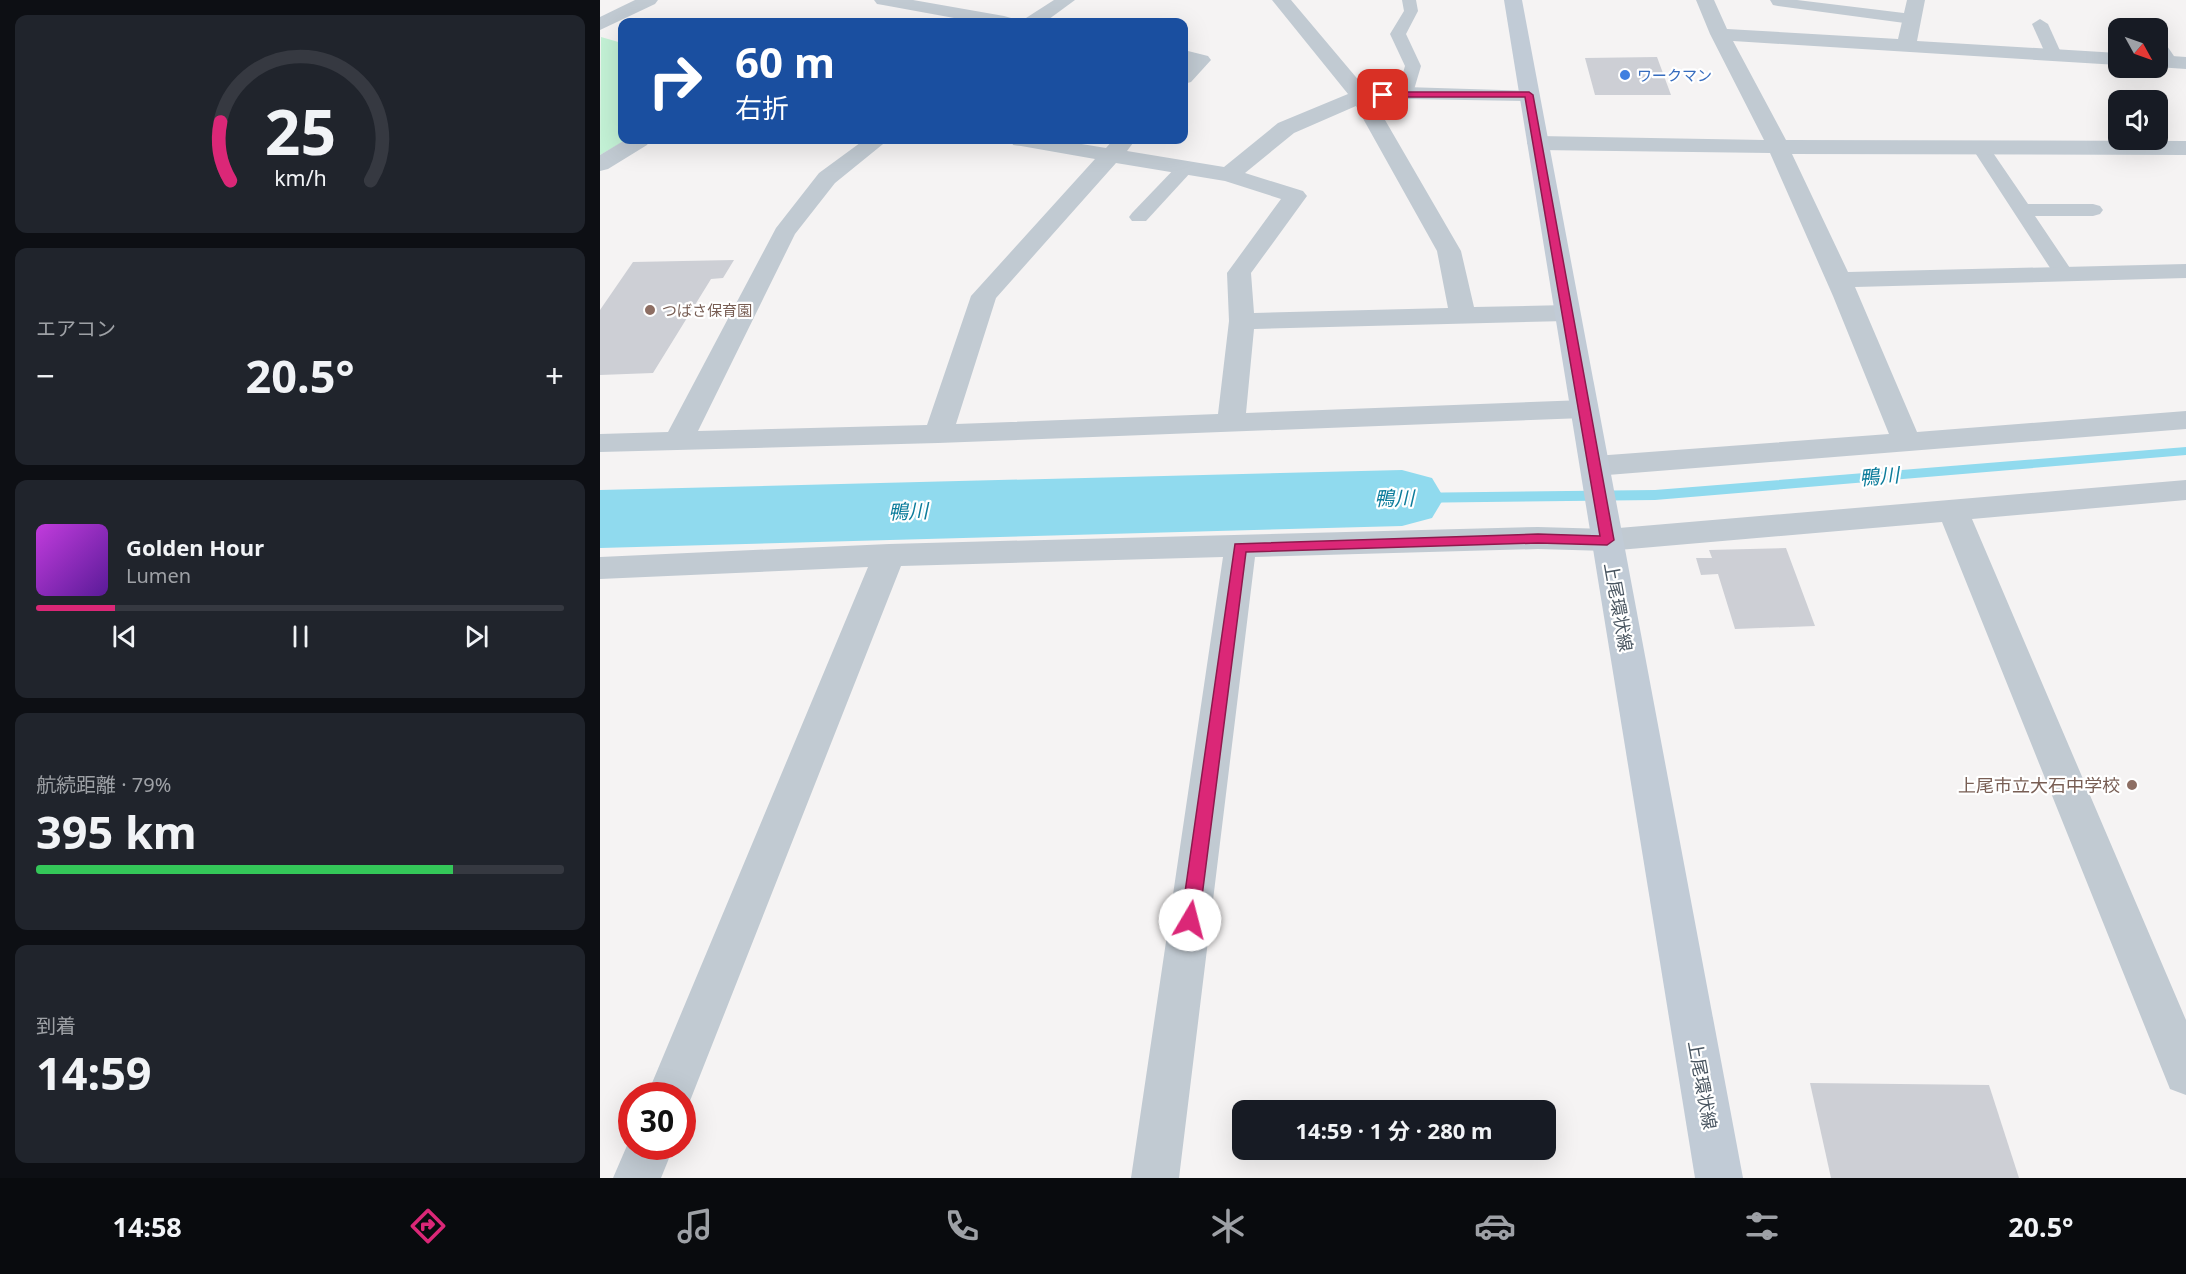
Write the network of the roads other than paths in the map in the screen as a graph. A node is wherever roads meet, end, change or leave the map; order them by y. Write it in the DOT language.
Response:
graph roads {
  1 [pos="649,0"];
  2 [pos="883,0"];
  3 [pos="1066,0"];
  4 [pos="1281,0"];
  5 [pos="1409,0"];
  6 [pos="1513,0"];
  7 [pos="1705,0"];
  8 [pos="1778,0"];
  9 [pos="1916,0"];
  10 [pos="982,18"];
  11 [pos="1039,18"];
  12 [pos="1912,19"];
  13 [pos="2040,24"];
  14 [pos="600,26"];
  15 [pos="618,32"];
  16 [pos="1719,34"];
  17 [pos="1906,46"];
  18 [pos="2054,55"];
  19 [pos="1188,58"];
  20 [pos="2108,58"];
  21 [pos="1188,74"];
  22 [pos="1405,93"];
  23 [pos="1529,95"];
  24 [pos="1361,96"];
  25 [pos="1538,143"];
  26 [pos="632,144"];
  27 [pos="873,144"];
  28 [pos="1076,144"];
  29 [pos="1117,147"];
  30 [pos="1779,147"];
  31 [pos="1981,148"];
  32 [pos="2186,148"];
  33 [pos="600,164"];
  34 [pos="1185,168"];
  35 [pos="1229,175"];
  36 [pos="2022,210"];
  37 [pos="2093,210"];
  38 [pos="1139,217"];
  39 [pos="2186,271"];
  40 [pos="2064,274"];
  41 [pos="1840,280"];
  42 [pos="1567,313"];
  43 [pos="1462,314"];
  44 [pos="1242,321"];
  45 [pos="1584,409"];
  46 [pos="2186,420"];
  47 [pos="1231,423"];
  48 [pos="938,434"];
  49 [pos="678,441"];
  50 [pos="600,442"];
  51 [pos="1907,443"];
  52 [pos="1595,466"];
  53 [pos="2186,490"];
  54 [pos="1953,510"];
  55 [pos="1607,540"];
  56 [pos="1240,547"];
  57 [pos="889,555"];
  58 [pos="600,568"];
  59 [pos="2186,1073"];
  60 [pos="675,1082"];
  61 [pos="644,1160"];
  62 [pos="637,1178"];
  63 [pos="1155,1178"];
  64 [pos="1719,1178"];
  1 -- 14 [label="street"];
  2 -- 10 [label="street"];
  3 -- 11 [label="street"];
  4 -- 24 [label="street"];
  5 -- 22 [label="lane"];
  6 -- 23 [label="main road, 上尾環状線"];
  7 -- 16 [label="street"];
  8 -- 12 [label="lane"];
  9 -- 12 [label="street"];
  12 -- 17 [label="street"];
  13 -- 18 [label="lane"];
  14 -- 15 [label="street"];
  16 -- 17 [label="street"];
  16 -- 30 [label="street"];
  17 -- 18 [label="street"];
  18 -- 20 [label="street"];
  19 -- 21 [label="street"];
  22 -- 23 [label="street"];
  22 -- 24 [label="street"];
  23 -- 25 [label="main road, 上尾環状線"];
  24 -- 35 [label="street"];
  24 -- 43 [label="street"];
  25 -- 30 [label="street"];
  25 -- 42 [label="main road, 上尾環状線"];
  26 -- 33 [label="street"];
  27 -- 49 [label="street"];
  28 -- 29 [label="street"];
  29 -- 34 [label="street"];
  29 -- 48 [label="street"];
  30 -- 31 [label="street"];
  30 -- 41 [label="street"];
  31 -- 32 [label="street"];
  31 -- 36 [label="lane"];
  34 -- 35 [label="street"];
  34 -- 38 [label="lane"];
  35 -- 44 [label="street"];
  36 -- 37 [label="lane"];
  36 -- 40 [label="lane"];
  39 -- 40 [label="street"];
  40 -- 41 [label="street"];
  41 -- 51 [label="street"];
  42 -- 43 [label="street"];
  42 -- 45 [label="main road, 上尾環状線"];
  43 -- 44 [label="street"];
  44 -- 47 [label="street"];
  45 -- 47 [label="street"];
  45 -- 52 [label="main road, 上尾環状線"];
  46 -- 51 [label="street"];
  47 -- 48 [label="street"];
  48 -- 49 [label="street"];
  49 -- 50 [label="street"];
  51 -- 52 [label="street"];
  52 -- 55 [label="main road, 上尾環状線"];
  53 -- 54 [label="street"];
  54 -- 55 [label="street"];
  54 -- 59 [label="street"];
  55 -- 56 [label="street"];
  55 -- 64 [label="main road, 上尾環状線"];
  56 -- 57 [label="street"];
  56 -- 63 [label="street"];
  57 -- 58 [label="street"];
  57 -- 60 [label="street"];
  61 -- 62 [label="street"];
}
